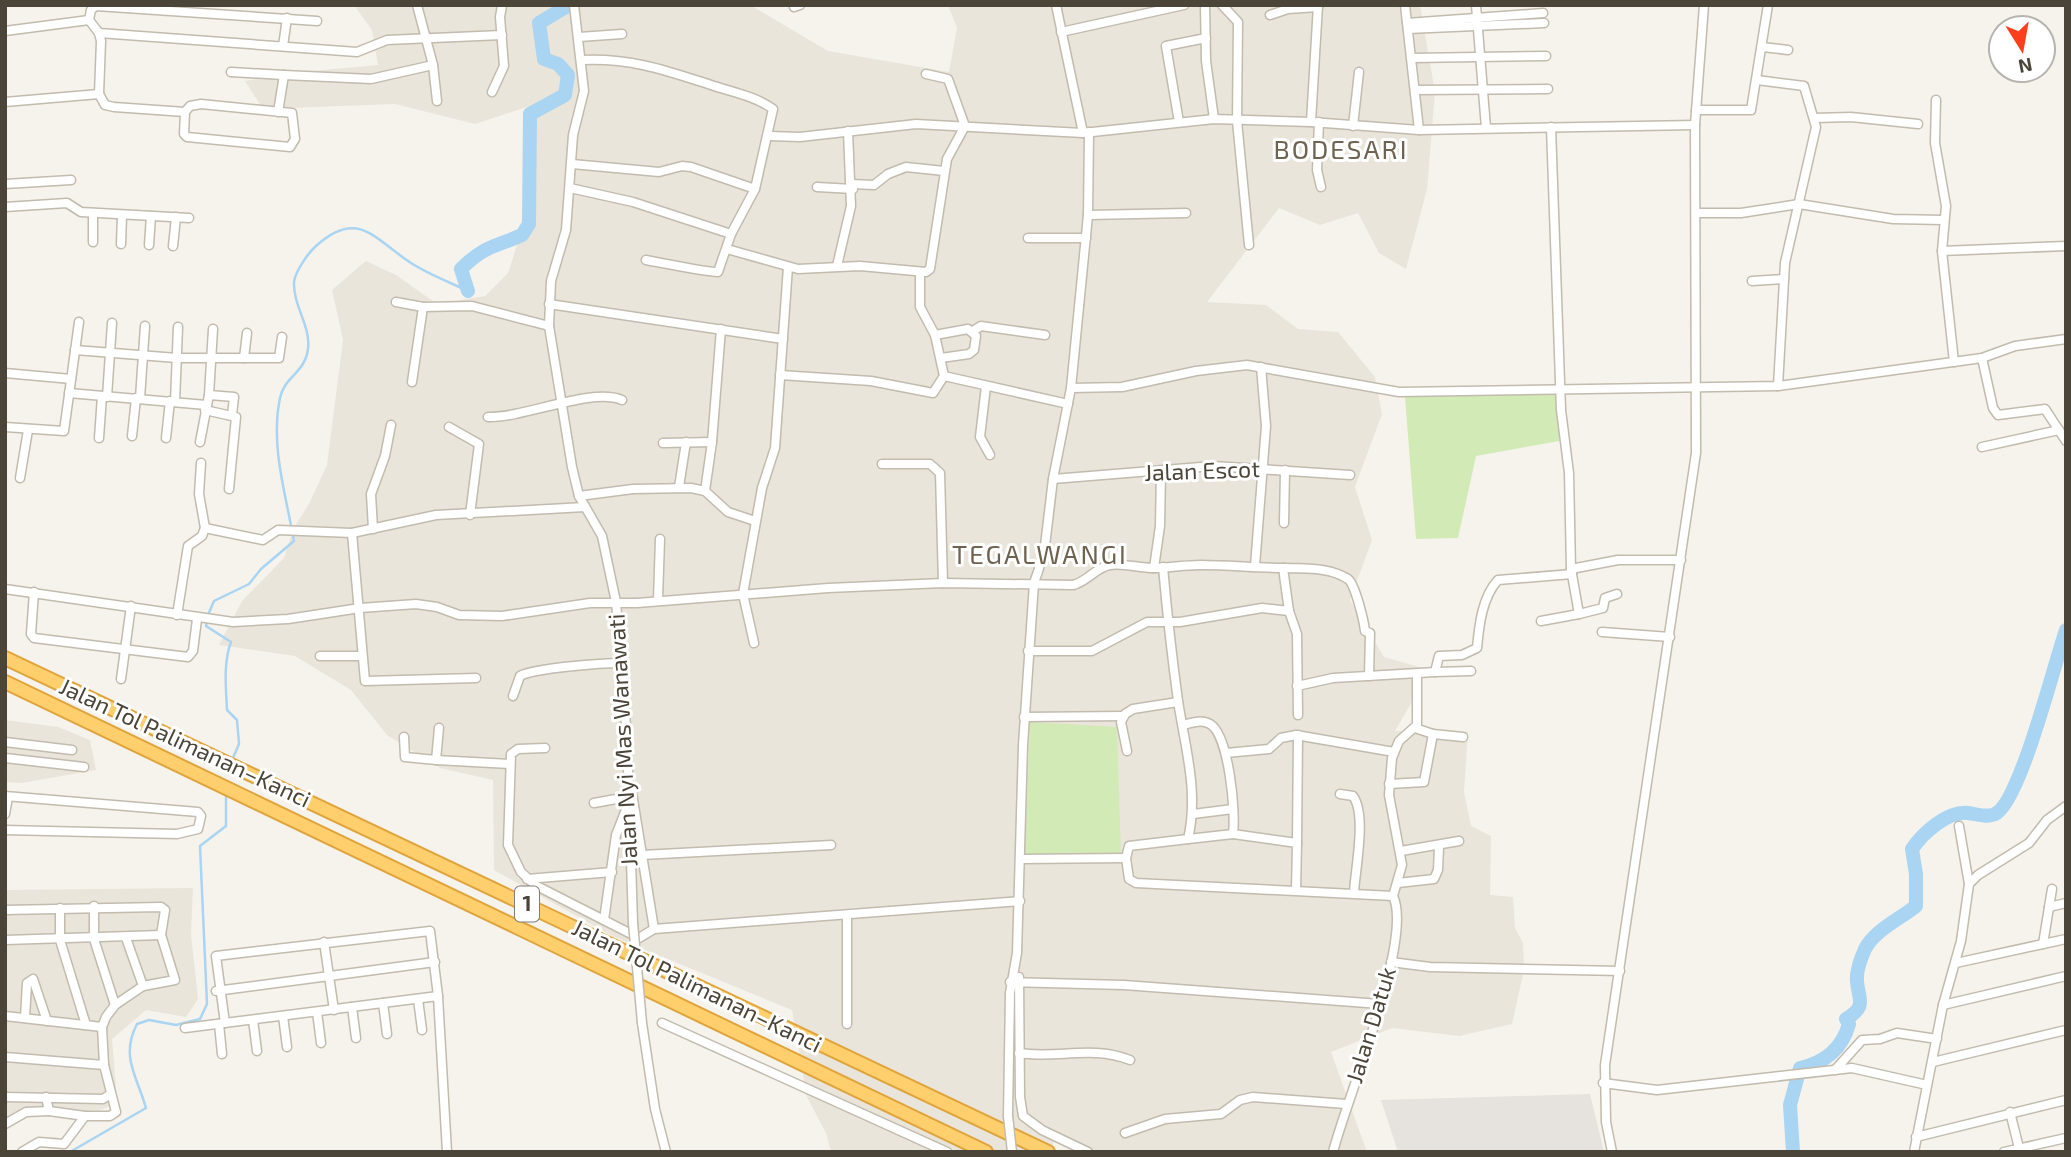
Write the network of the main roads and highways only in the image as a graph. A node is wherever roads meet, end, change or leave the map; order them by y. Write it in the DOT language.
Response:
graph roads {
  1 [pos="5,658"];
  2 [pos="5,682"];
  3 [pos="1047,1151"];
  4 [pos="986,1152"];
  1 -- 3 [label="highway, Jalan Tol Palimanan–Kanci / 1"];
  2 -- 4 [label="highway, Jalan Tol Palimanan–Kanci / 1"];
}
